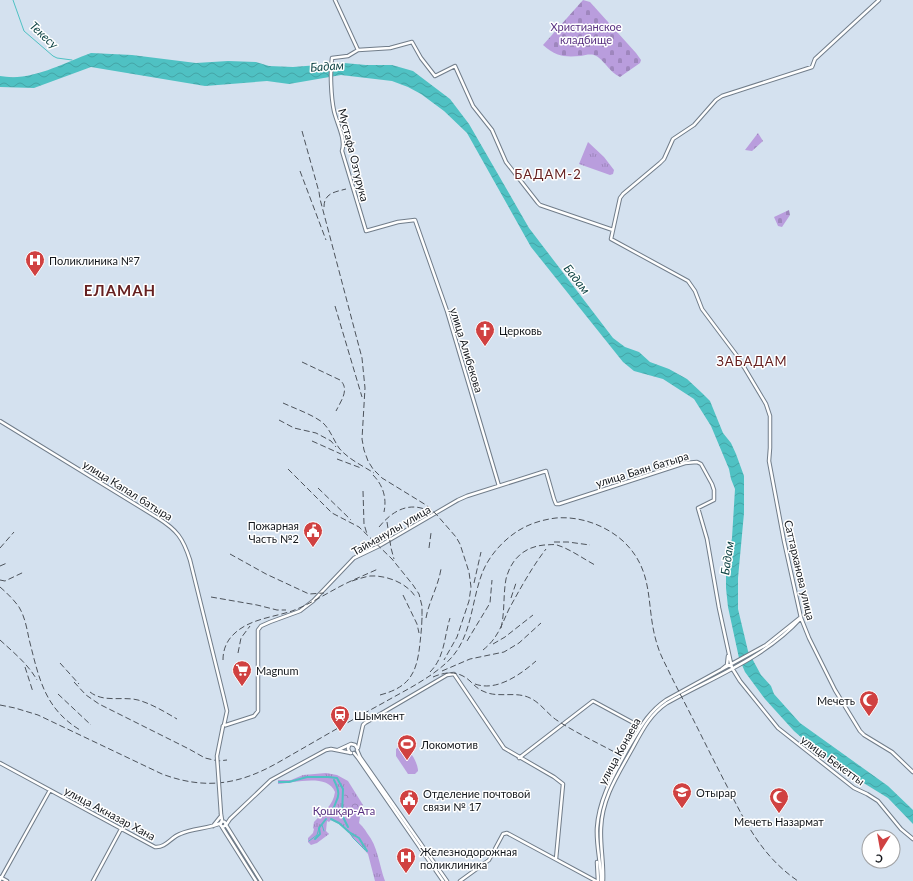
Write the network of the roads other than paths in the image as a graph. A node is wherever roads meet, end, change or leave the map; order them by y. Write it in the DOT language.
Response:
graph roads {
  1 [pos="335,0"];
  2 [pos="879,0"];
  3 [pos="358,50"];
  4 [pos="416,220"];
  5 [pos="612,230"];
  6 [pos="0,421"];
  7 [pos="499,486"];
  8 [pos="556,504"];
  9 [pos="698,508"];
  10 [pos="801,617"];
  11 [pos="804,625"];
  12 [pos="793,627"];
  13 [pos="760,652"];
  14 [pos="728,654"];
  15 [pos="734,666"];
  16 [pos="720,671"];
  17 [pos="224,725"];
  18 [pos="641,728"];
  19 [pos="359,741"];
  20 [pos="350,744"];
  21 [pos="631,744"];
  22 [pos="343,747"];
  23 [pos="357,749"];
  24 [pos="337,750"];
  25 [pos="344,752"];
  26 [pos="352,753"];
  27 [pos="519,758"];
  28 [pos="0,763"];
  29 [pos="913,772"];
  30 [pos="50,790"];
  31 [pos="221,814"];
  32 [pos="223,823"];
  33 [pos="213,827"];
  34 [pos="121,829"];
  35 [pos="913,839"];
  36 [pos="556,859"];
  37 [pos="254,868"];
  38 [pos="250,871"];
  39 [pos="0,878"];
  40 [pos="7,881"];
  41 [pos="94,881"];
  42 [pos="256,881"];
  43 [pos="261,881"];
  44 [pos="443,881"];
  45 [pos="447,881"];
  46 [pos="460,881"];
  47 [pos="600,881"];
  1 -- 3 [label="street"];
  2 -- 5 [label="street"];
  3 -- 4 [label="street, Мустафа Озтурука"];
  3 -- 5 [label="street"];
  4 -- 7 [label="street, улица Алибекова"];
  5 -- 10 [label="street, Саттарханова улица"];
  6 -- 17 [label="street, улица Капал батыра"];
  7 -- 8 [label="street, Тайманулы улица"];
  7 -- 17 [label="street, Тайманулы улица"];
  8 -- 9 [label="street, улица Баян батыра"];
  9 -- 14 [label="street, улица Бекетты"];
  10 -- 11 [label="street, Саттарханова улица"];
  10 -- 12 [label="street, улица Конаева"];
  10 -- 13 [label="street, улица Конаева"];
  11 -- 12 [label="street"];
  11 -- 29 [label="street, Саттарханова улица"];
  12 -- 13 [label="street, улица Конаева"];
  13 -- 15 [label="street, улица Конаева"];
  14 -- 15 [label="street, улица Бекетты"];
  14 -- 16 [label="street"];
  15 -- 16 [label="street, улица Конаева"];
  15 -- 18 [label="street, улица Конаева"];
  15 -- 35 [label="street, улица Бекетты"];
  16 -- 18 [label="street, улица Конаева"];
  17 -- 31 [label="street, улица Капал батыра, bridge"];
  18 -- 21 [label="street, улица Конаева"];
  18 -- 27 [label="street"];
  18 -- 47 [label="street, улица Конаева"];
  19 -- 20 [label="street"];
  19 -- 23 [label="street"];
  19 -- 27 [label="street"];
  20 -- 22 [label="street"];
  20 -- 23 [label="street"];
  20 -- 26 [label="street"];
  21 -- 47 [label="street, улица Конаева"];
  21 -- 47 [label="street"];
  22 -- 24 [label="street"];
  22 -- 25 [label="street"];
  23 -- 26 [label="street"];
  23 -- 45 [label="street"];
  24 -- 25 [label="street"];
  24 -- 32 [label="street"];
  25 -- 26 [label="street"];
  26 -- 44 [label="street"];
  27 -- 36 [label="street"];
  28 -- 30 [label="street, улица Акназар Хана"];
  30 -- 34 [label="street, улица Акназар Хана"];
  30 -- 39 [label="street"];
  31 -- 32 [label="street, улица Капал батыра"];
  31 -- 33 [label="street"];
  32 -- 33 [label="street, улица Акназар Хана"];
  32 -- 37 [label="street"];
  32 -- 38 [label="street"];
  33 -- 34 [label="street, улица Акназар Хана"];
  34 -- 41 [label="street"];
  36 -- 46 [label="street"];
  36 -- 47 [label="street"];
  37 -- 38 [label="street"];
  37 -- 43 [label="street"];
  38 -- 42 [label="street"];
  39 -- 40 [label="street"];
}
